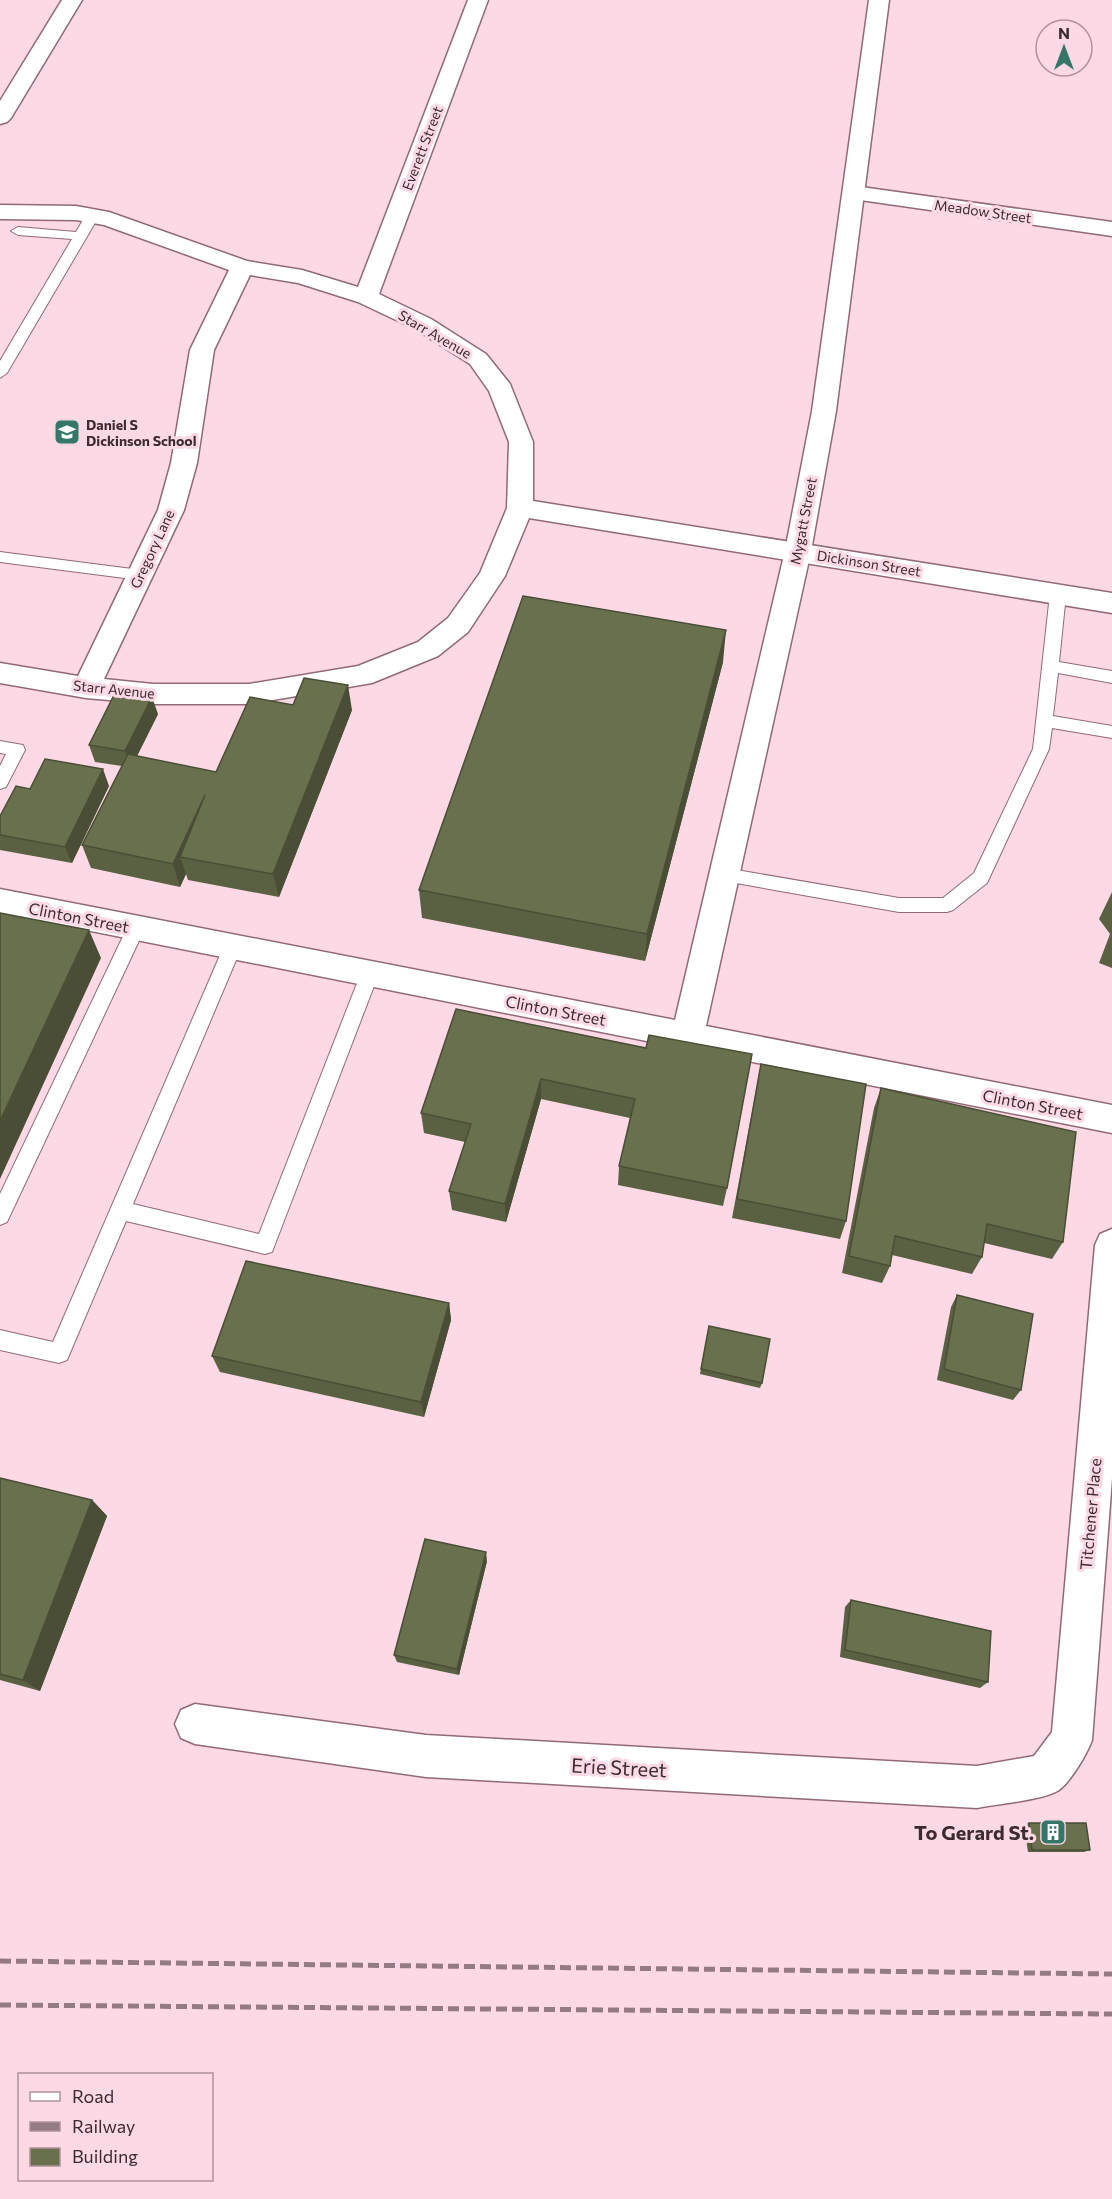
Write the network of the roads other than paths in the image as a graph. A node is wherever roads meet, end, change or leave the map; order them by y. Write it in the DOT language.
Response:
graph roads {
  1 [pos="72,0"];
  2 [pos="478,0"];
  3 [pos="879,0"];
  4 [pos="0,118"];
  5 [pos="854,193"];
  6 [pos="0,212"];
  7 [pos="86,226"];
  8 [pos="1112,229"];
  9 [pos="18,231"];
  10 [pos="242,267"];
  11 [pos="366,297"];
  12 [pos="0,373"];
  13 [pos="520,508"];
  14 [pos="798,551"];
  15 [pos="0,557"];
  16 [pos="140,575"];
  17 [pos="1058,594"];
  18 [pos="1112,603"];
  19 [pos="1050,666"];
  20 [pos="0,673"];
  21 [pos="1112,677"];
  22 [pos="86,688"];
  23 [pos="1044,721"];
  24 [pos="1112,732"];
  25 [pos="0,747"];
  26 [pos="0,782"];
  27 [pos="725,875"];
  28 [pos="0,901"];
  29 [pos="136,928"];
  30 [pos="233,946"];
  31 [pos="370,973"];
  32 [pos="688,1035"];
  33 [pos="1112,1119"];
  34 [pos="120,1210"];
  35 [pos="0,1216"];
  36 [pos="1112,1245"];
  37 [pos="0,1340"];
  38 [pos="195,1724"];
  39 [pos="1045,1774"];
  1 -- 4 [label="street"];
  2 -- 11 [label="street, Everett Street"];
  3 -- 5 [label="street, Mygatt Street"];
  5 -- 8 [label="street, Meadow Street"];
  5 -- 14 [label="street, Mygatt Street"];
  6 -- 7 [label="street, Starr Avenue"];
  7 -- 9 [label="lane"];
  7 -- 10 [label="street, Starr Avenue"];
  7 -- 12 [label="lane"];
  10 -- 11 [label="street, Starr Avenue"];
  10 -- 16 [label="street, Gregory Lane"];
  11 -- 13 [label="street, Starr Avenue"];
  13 -- 14 [label="street, Dickinson Street"];
  13 -- 22 [label="street, Starr Avenue"];
  14 -- 17 [label="street, Dickinson Street"];
  14 -- 27 [label="street, Mygatt Street"];
  15 -- 16 [label="lane"];
  16 -- 22 [label="street, Gregory Lane"];
  17 -- 18 [label="street, Dickinson Street"];
  17 -- 19 [label="lane"];
  19 -- 21 [label="lane"];
  19 -- 23 [label="lane"];
  20 -- 22 [label="street, Starr Avenue"];
  23 -- 24 [label="lane"];
  23 -- 27 [label="lane"];
  25 -- 26 [label="lane"];
  27 -- 32 [label="street, Mygatt Street"];
  28 -- 29 [label="street, Clinton Street"];
  29 -- 30 [label="street, Clinton Street"];
  29 -- 35 [label="lane"];
  30 -- 31 [label="street, Clinton Street"];
  30 -- 34 [label="lane"];
  31 -- 32 [label="street, Clinton Street"];
  31 -- 34 [label="lane"];
  32 -- 33 [label="street, Clinton Street"];
  34 -- 37 [label="lane"];
  36 -- 39 [label="street, Titchener Place"];
  38 -- 39 [label="street, Erie Street"];
}
